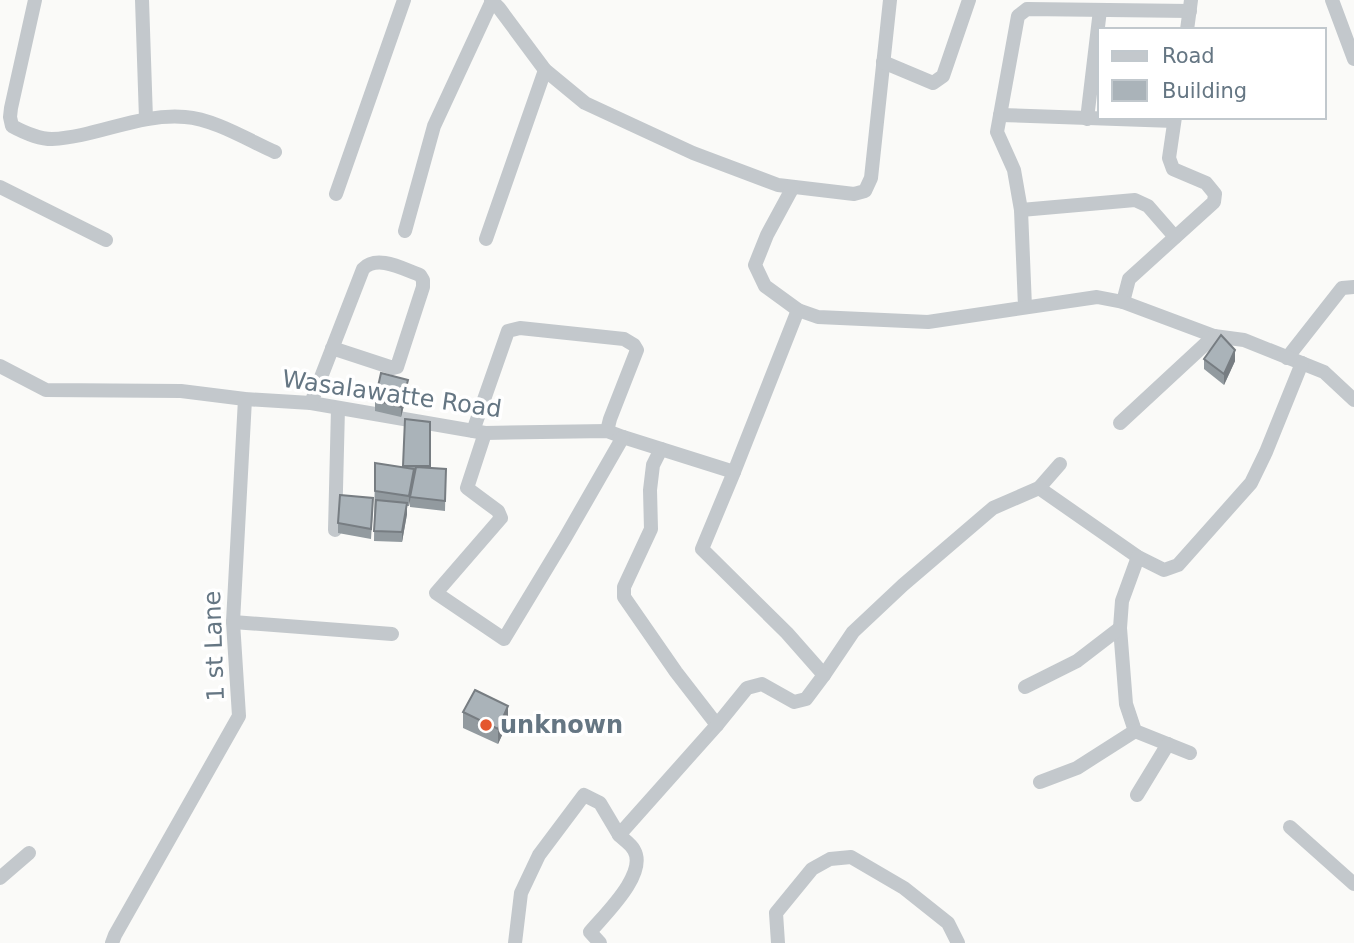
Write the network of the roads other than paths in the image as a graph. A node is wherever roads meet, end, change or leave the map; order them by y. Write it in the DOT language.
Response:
graph roads {
  1 [pos="35,0"];
  2 [pos="142,0"];
  3 [pos="404,0"];
  4 [pos="890,0"];
  5 [pos="969,0"];
  6 [pos="1332,0"];
  7 [pos="492,1"];
  8 [pos="1190,5"];
  9 [pos="1100,10"];
  10 [pos="1187,28"];
  11 [pos="1354,59"];
  12 [pos="883,62"];
  13 [pos="545,70"];
  14 [pos="1000,115"];
  15 [pos="146,119"];
  16 [pos="1087,119"];
  17 [pos="1175,119"];
  18 [pos="6,124"];
  19 [pos="275,152"];
  20 [pos="0,187"];
  21 [pos="793,187"];
  22 [pos="336,194"];
  23 [pos="1021,210"];
  24 [pos="405,231"];
  25 [pos="1175,237"];
  26 [pos="486,239"];
  27 [pos="106,240"];
  28 [pos="1354,287"];
  29 [pos="1123,302"];
  30 [pos="1025,307"];
  31 [pos="798,310"];
  32 [pos="1214,336"];
  33 [pos="332,348"];
  34 [pos="1294,361"];
  35 [pos="0,366"];
  36 [pos="245,399"];
  37 [pos="1354,400"];
  38 [pos="311,403"];
  39 [pos="338,408"];
  40 [pos="1120,423"];
  41 [pos="607,430"];
  42 [pos="479,432"];
  43 [pos="623,437"];
  44 [pos="661,449"];
  45 [pos="1060,464"];
  46 [pos="734,472"];
  47 [pos="1039,488"];
  48 [pos="335,530"];
  49 [pos="1138,558"];
  50 [pos="233,621"];
  51 [pos="1120,628"];
  52 [pos="392,634"];
  53 [pos="824,675"];
  54 [pos="1025,687"];
  55 [pos="717,726"];
  56 [pos="1135,731"];
  57 [pos="1168,744"];
  58 [pos="1190,753"];
  59 [pos="1040,782"];
  60 [pos="1136,795"];
  61 [pos="1290,827"];
  62 [pos="619,835"];
  63 [pos="29,853"];
  64 [pos="0,878"];
  65 [pos="1354,884"];
  66 [pos="112,943"];
  67 [pos="514,943"];
  68 [pos="600,943"];
  69 [pos="778,943"];
  70 [pos="958,943"];
  1 -- 18 [label="street"];
  2 -- 15 [label="street"];
  3 -- 22 [label="street"];
  4 -- 12 [label="street"];
  5 -- 12 [label="street"];
  6 -- 11 [label="street"];
  7 -- 13 [label="street"];
  7 -- 24 [label="street"];
  8 -- 9 [label="street"];
  8 -- 10 [label="street"];
  9 -- 14 [label="street"];
  9 -- 16 [label="street"];
  12 -- 21 [label="street"];
  13 -- 21 [label="street"];
  13 -- 26 [label="street"];
  14 -- 16 [label="street"];
  14 -- 23 [label="street"];
  15 -- 18 [label="street"];
  15 -- 19 [label="street"];
  16 -- 17 [label="street"];
  17 -- 25 [label="street"];
  20 -- 27 [label="street"];
  21 -- 31 [label="street"];
  23 -- 25 [label="street"];
  23 -- 30 [label="street"];
  25 -- 29 [label="street"];
  28 -- 34 [label="street"];
  29 -- 30 [label="street"];
  29 -- 32 [label="street"];
  30 -- 31 [label="street"];
  31 -- 46 [label="street"];
  32 -- 34 [label="street"];
  32 -- 40 [label="street"];
  33 -- 33 [label="street"];
  33 -- 38 [label="street"];
  34 -- 37 [label="street"];
  34 -- 49 [label="street"];
  35 -- 36 [label="street, Wasalawatte Road"];
  36 -- 38 [label="street, Wasalawatte Road"];
  36 -- 50 [label="street, 1 st Lane"];
  38 -- 39 [label="street, Wasalawatte Road"];
  39 -- 42 [label="street, Wasalawatte Road"];
  39 -- 48 [label="street"];
  41 -- 42 [label="street, Wasalawatte Road"];
  41 -- 42 [label="street"];
  41 -- 43 [label="street, Wasalawatte Road"];
  42 -- 43 [label="street"];
  43 -- 44 [label="street, Wasalawatte Road"];
  44 -- 46 [label="street, Wasalawatte Road"];
  44 -- 55 [label="street"];
  45 -- 47 [label="street"];
  46 -- 53 [label="street"];
  47 -- 49 [label="street"];
  47 -- 53 [label="street"];
  49 -- 51 [label="street"];
  50 -- 52 [label="street"];
  50 -- 66 [label="street, 1 st Lane"];
  51 -- 54 [label="street"];
  51 -- 56 [label="street"];
  53 -- 55 [label="street"];
  55 -- 62 [label="street"];
  56 -- 57 [label="street"];
  56 -- 59 [label="street"];
  57 -- 58 [label="street"];
  57 -- 60 [label="street"];
  61 -- 65 [label="street"];
  62 -- 67 [label="street"];
  62 -- 68 [label="street"];
  63 -- 64 [label="street"];
  69 -- 70 [label="street"];
}
